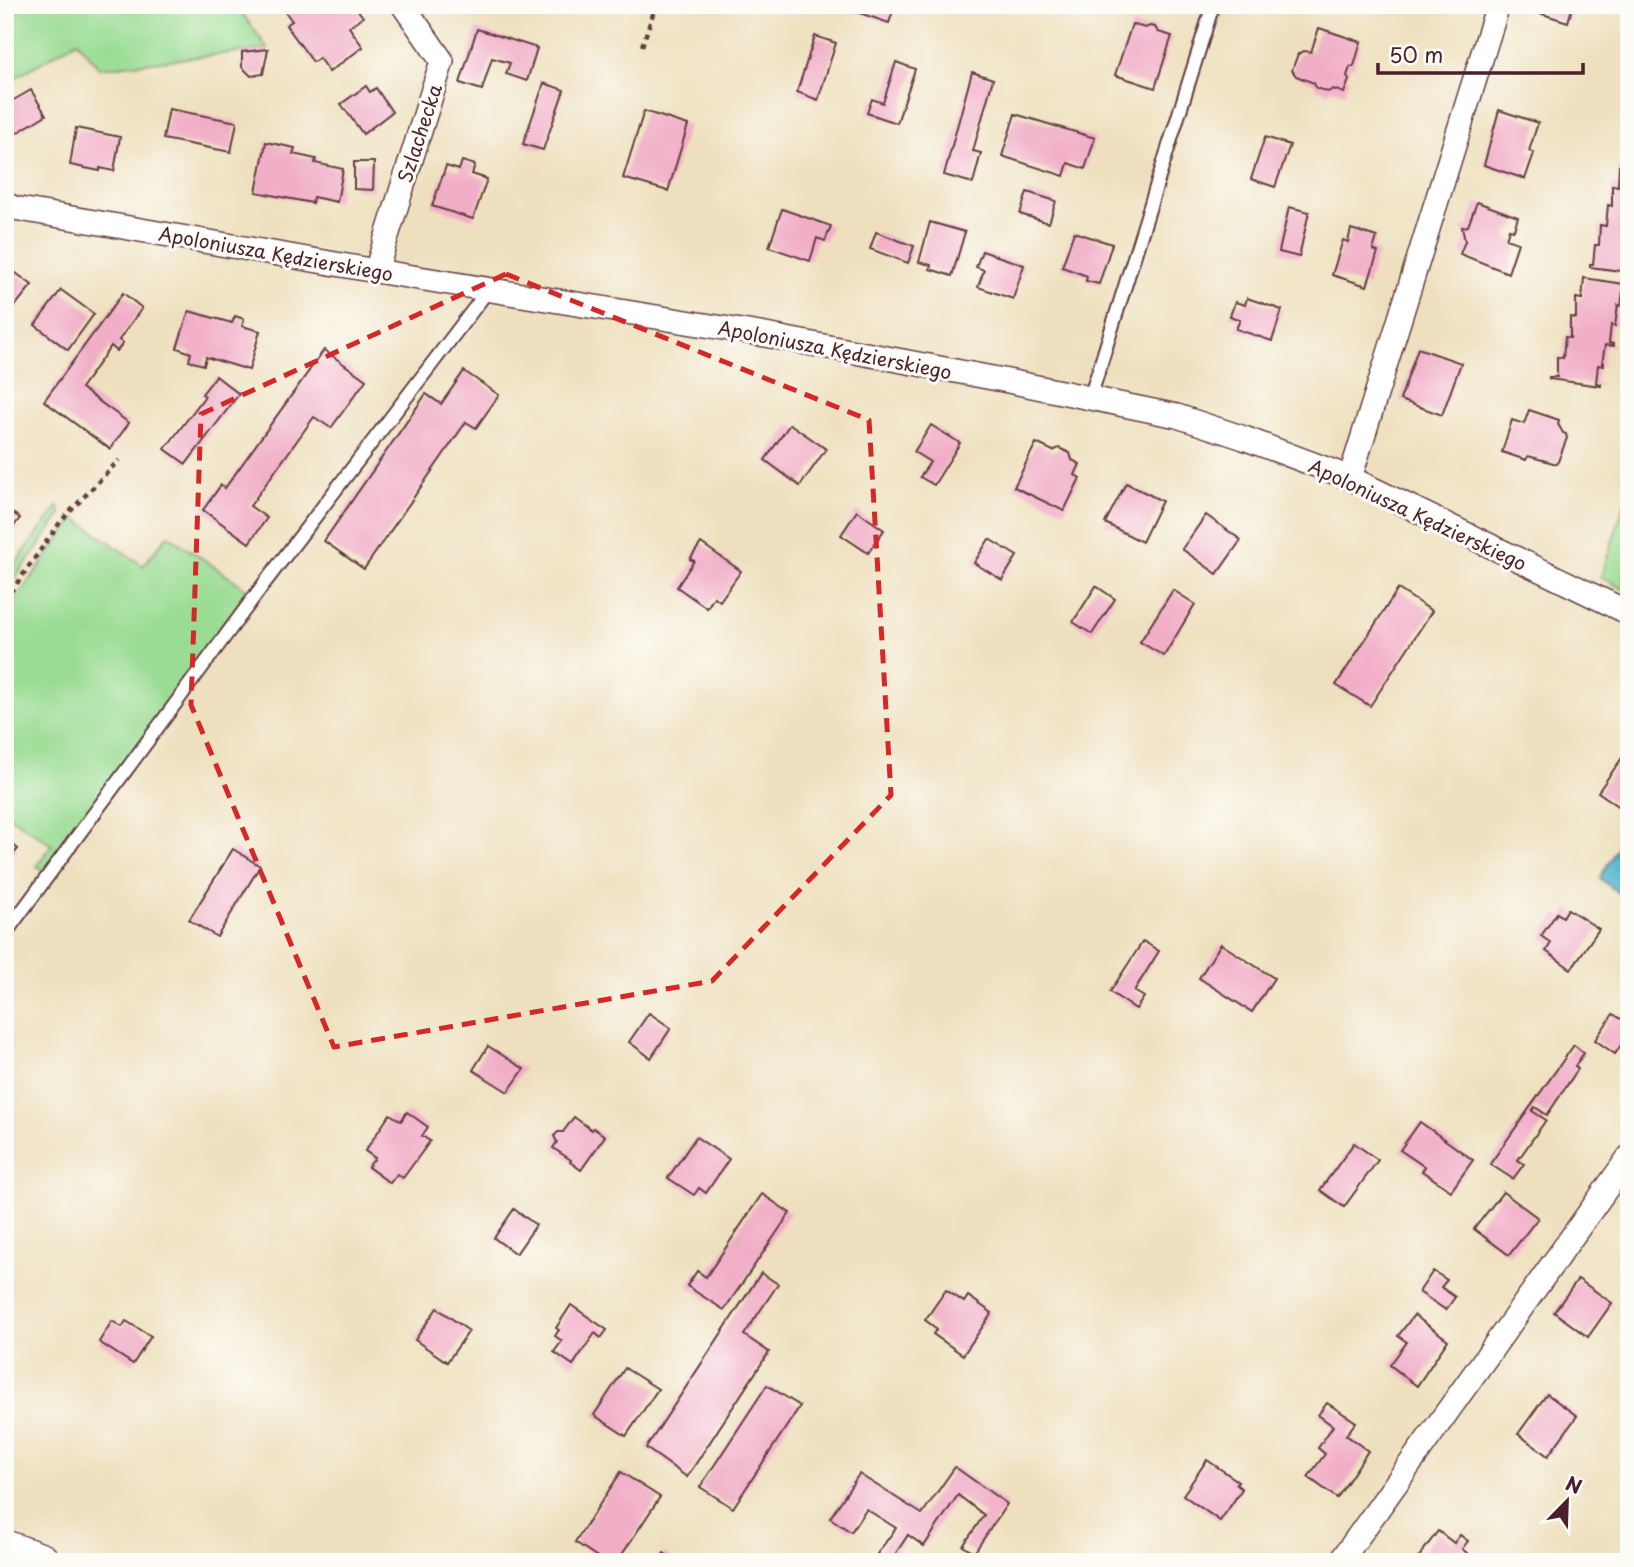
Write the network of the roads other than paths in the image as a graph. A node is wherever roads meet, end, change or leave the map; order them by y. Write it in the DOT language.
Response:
graph roads {
  1 [pos="403,5"];
  2 [pos="1213,5"];
  3 [pos="1498,5"];
  4 [pos="5,204"];
  5 [pos="376,271"];
  6 [pos="489,289"];
  7 [pos="1090,398"];
  8 [pos="1350,478"];
  9 [pos="1629,614"];
  10 [pos="5,934"];
  11 [pos="1629,1157"];
  12 [pos="5,1549"];
  13 [pos="41,1562"];
  14 [pos="1340,1562"];
  1 -- 5 [label="street, Szlachecka"];
  2 -- 7 [label="lane"];
  3 -- 8 [label="street"];
  4 -- 5 [label="street, Apoloniusza Kędzierskiego"];
  5 -- 6 [label="street, Apoloniusza Kędzierskiego"];
  6 -- 7 [label="street, Apoloniusza Kędzierskiego"];
  6 -- 10 [label="lane"];
  7 -- 8 [label="street, Apoloniusza Kędzierskiego"];
  8 -- 9 [label="street, Apoloniusza Kędzierskiego"];
  11 -- 14 [label="street"];
  12 -- 13 [label="main road"];
}
